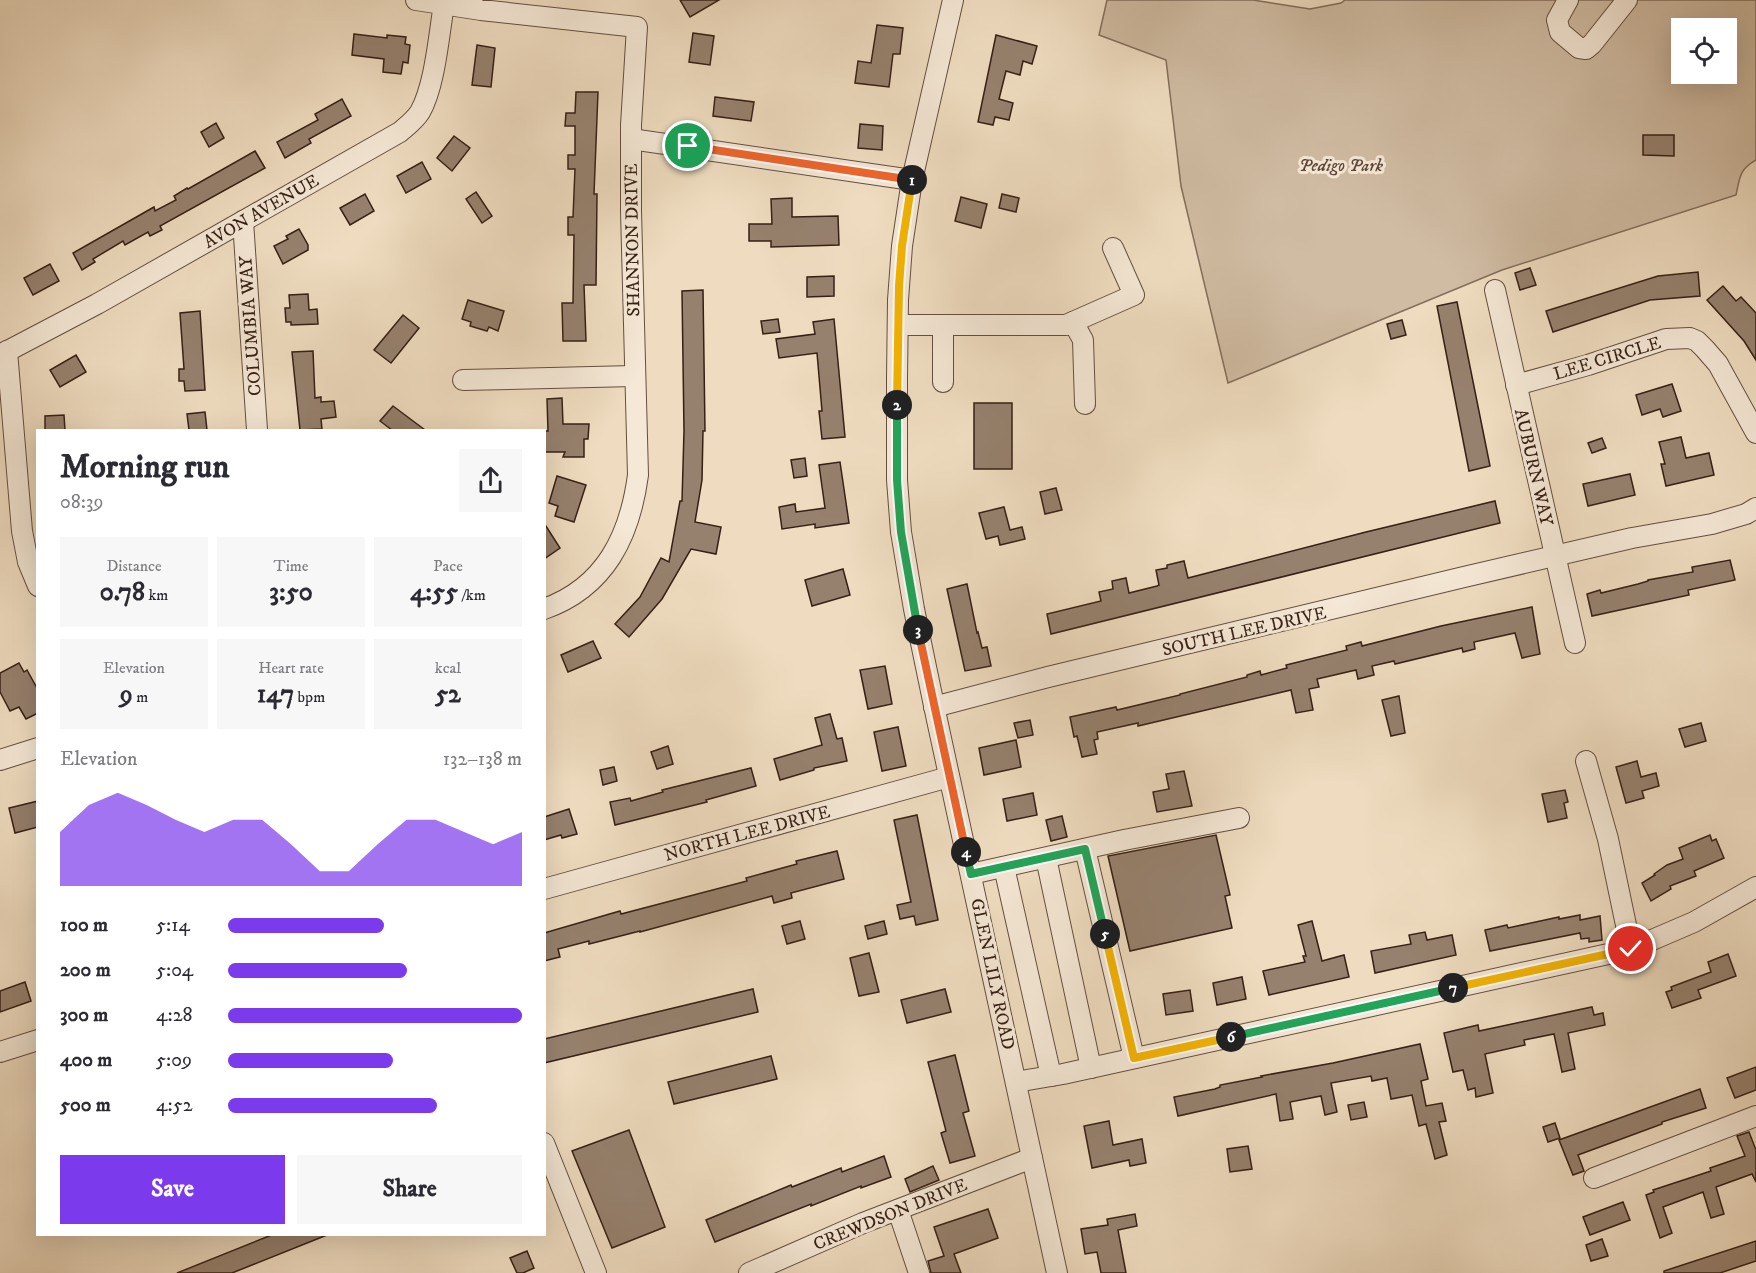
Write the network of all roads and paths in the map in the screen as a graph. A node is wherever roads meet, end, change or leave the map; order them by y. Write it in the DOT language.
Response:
graph roads {
  1 [pos="416,0"];
  2 [pos="953,0"];
  3 [pos="1569,0"];
  4 [pos="1627,0"];
  5 [pos="444,4"];
  6 [pos="631,139"];
  7 [pos="912,180"];
  8 [pos="243,221"];
  9 [pos="1113,248"];
  10 [pos="1495,290"];
  11 [pos="1073,322"];
  12 [pos="898,325"];
  13 [pos="943,327"];
  14 [pos="4,353"];
  15 [pos="634,376"];
  16 [pos="463,380"];
  17 [pos="943,382"];
  18 [pos="1515,385"];
  19 [pos="1085,404"];
  20 [pos="257,429"];
  21 [pos="1756,433"];
  22 [pos="1756,508"];
  23 [pos="1555,557"];
  24 [pos="36,581"];
  25 [pos="546,608"];
  26 [pos="1575,643"];
  27 [pos="934,707"];
  28 [pos="36,749"];
  29 [pos="0,760"];
  30 [pos="1586,761"];
  31 [pos="949,777"];
  32 [pos="1239,818"];
  33 [pos="1085,849"];
  34 [pos="1046,858"];
  35 [pos="1004,867"];
  36 [pos="971,874"];
  37 [pos="1756,887"];
  38 [pos="546,888"];
  39 [pos="1631,949"];
  40 [pos="36,1041"];
  41 [pos="0,1052"];
  42 [pos="1134,1058"];
  43 [pos="1091,1068"];
  44 [pos="1051,1076"];
  45 [pos="1016,1082"];
  46 [pos="1756,1116"];
  47 [pos="546,1148"];
  48 [pos="1032,1158"];
  49 [pos="1594,1178"];
  50 [pos="898,1210"];
  51 [pos="1051,1271"];
  52 [pos="596,1273"];
  53 [pos="749,1273"];
  54 [pos="919,1273"];
  1 -- 5 [label="street"];
  2 -- 7 [label="street, GLEN LILY ROAD"];
  3 -- 4 [label="street"];
  5 -- 6 [label="street, SHANNON DRIVE"];
  5 -- 8 [label="street, AVON AVENUE"];
  6 -- 7 [label="street"];
  6 -- 15 [label="street, SHANNON DRIVE"];
  7 -- 12 [label="street, GLEN LILY ROAD"];
  8 -- 14 [label="street, AVON AVENUE"];
  8 -- 20 [label="street, COLUMBIA WAY"];
  9 -- 11 [label="street"];
  10 -- 18 [label="street, AUBURN WAY"];
  11 -- 13 [label="street"];
  11 -- 19 [label="street"];
  12 -- 13 [label="street"];
  12 -- 27 [label="street, GLEN LILY ROAD"];
  13 -- 17 [label="street"];
  14 -- 24 [label="street"];
  15 -- 16 [label="street"];
  15 -- 25 [label="street, SHANNON DRIVE"];
  18 -- 21 [label="street, LEE CIRCLE"];
  18 -- 23 [label="street, AUBURN WAY"];
  22 -- 23 [label="street"];
  23 -- 26 [label="street, AUBURN WAY"];
  23 -- 27 [label="street, SOUTH LEE DRIVE"];
  27 -- 31 [label="street, GLEN LILY ROAD"];
  28 -- 29 [label="street"];
  30 -- 39 [label="street"];
  31 -- 36 [label="street, GLEN LILY ROAD"];
  31 -- 38 [label="street, NORTH LEE DRIVE"];
  32 -- 33 [label="street"];
  33 -- 34 [label="street"];
  33 -- 42 [label="street"];
  34 -- 35 [label="street"];
  34 -- 43 [label="street"];
  35 -- 36 [label="street"];
  35 -- 44 [label="street"];
  36 -- 45 [label="street, GLEN LILY ROAD"];
  37 -- 39 [label="street"];
  39 -- 42 [label="street"];
  40 -- 41 [label="street"];
  42 -- 43 [label="street"];
  43 -- 44 [label="street"];
  44 -- 45 [label="street"];
  45 -- 48 [label="street, GLEN LILY ROAD"];
  46 -- 49 [label="street"];
  47 -- 52 [label="street"];
  48 -- 50 [label="street, CREWDSON DRIVE"];
  48 -- 51 [label="street, GLEN LILY ROAD"];
  50 -- 53 [label="street, CREWDSON DRIVE"];
  50 -- 54 [label="street"];
}
